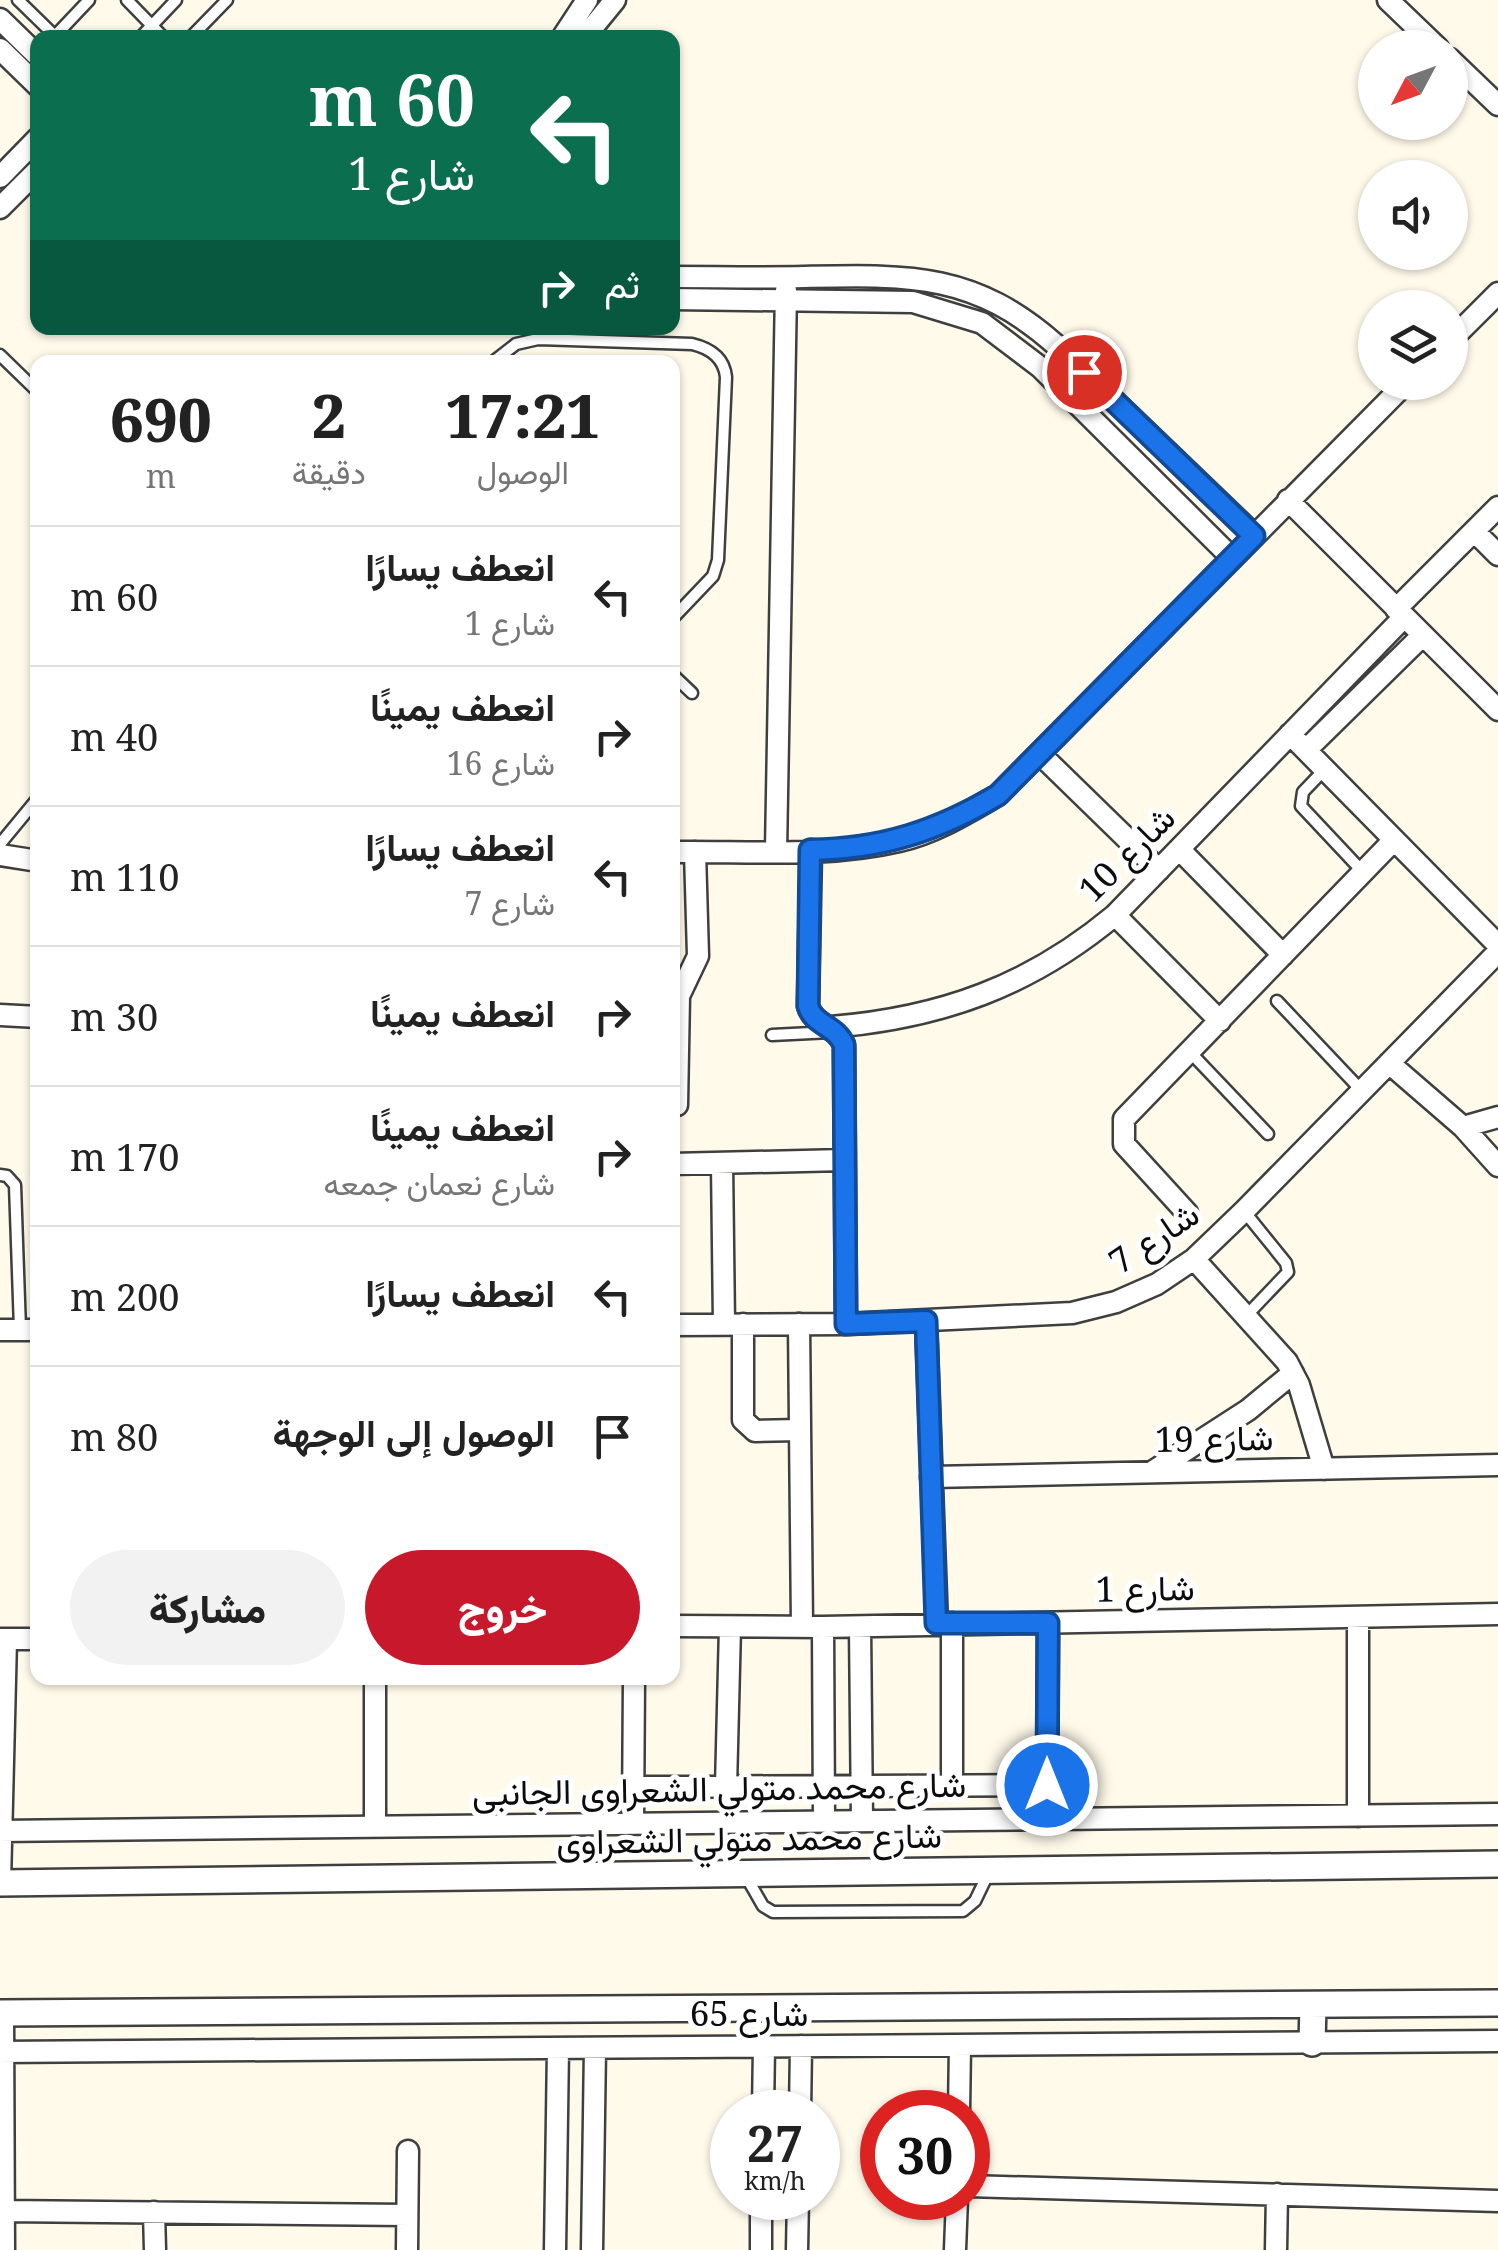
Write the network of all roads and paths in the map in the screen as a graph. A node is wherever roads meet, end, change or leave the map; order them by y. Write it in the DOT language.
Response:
graph roads {
  1 [pos="18,0"];
  2 [pos="89,0"];
  3 [pos="127,0"];
  4 [pos="176,0"];
  5 [pos="228,0"];
  6 [pos="588,0"];
  7 [pos="616,0"];
  8 [pos="1388,0"];
  9 [pos="0,19"];
  10 [pos="152,25"];
  11 [pos="49,30"];
  12 [pos="62,30"];
  13 [pos="147,30"];
  14 [pos="157,30"];
  15 [pos="198,30"];
  16 [pos="567,30"];
  17 [pos="591,30"];
  18 [pos="1419,30"];
  19 [pos="30,48"];
  20 [pos="0,50"];
  21 [pos="1468,76"];
  22 [pos="30,78"];
  23 [pos="1498,105"];
  24 [pos="30,146"];
  25 [pos="0,177"];
  26 [pos="30,178"];
  27 [pos="0,208"];
  28 [pos="680,276"];
  29 [pos="786,278"];
  30 [pos="1498,293"];
  31 [pos="680,299"];
  32 [pos="786,300"];
  33 [pos="1468,322"];
  34 [pos="0,355"];
  35 [pos="502,355"];
  36 [pos="30,384"];
  37 [pos="1390,400"];
  38 [pos="1288,500"];
  39 [pos="1498,508"];
  40 [pos="1474,531"];
  41 [pos="1254,536"];
  42 [pos="1498,555"];
  43 [pos="1232,558"];
  44 [pos="680,611"];
  45 [pos="1400,613"];
  46 [pos="1422,636"];
  47 [pos="680,682"];
  48 [pos="692,694"];
  49 [pos="1498,710"];
  50 [pos="1290,734"];
  51 [pos="1306,750"];
  52 [pos="1041,755"];
  53 [pos="1325,770"];
  54 [pos="30,808"];
  55 [pos="1394,840"];
  56 [pos="0,844"];
  57 [pos="1179,849"];
  58 [pos="810,850"];
  59 [pos="776,851"];
  60 [pos="680,852"];
  61 [pos="695,852"];
  62 [pos="0,854"];
  63 [pos="30,860"];
  64 [pos="1159,870"];
  65 [pos="1362,872"];
  66 [pos="1115,914"];
  67 [pos="1498,948"];
  68 [pos="1283,955"];
  69 [pos="680,994"];
  70 [pos="1277,1001"];
  71 [pos="0,1015"];
  72 [pos="30,1017"];
  73 [pos="1220,1021"];
  74 [pos="834,1030"];
  75 [pos="772,1036"];
  76 [pos="1190,1052"];
  77 [pos="1389,1063"];
  78 [pos="1362,1091"];
  79 [pos="1498,1117"];
  80 [pos="1463,1127"];
  81 [pos="1268,1134"];
  82 [pos="844,1160"];
  83 [pos="722,1163"];
  84 [pos="680,1164"];
  85 [pos="1498,1166"];
  86 [pos="0,1176"];
  87 [pos="1244,1212"];
  88 [pos="1187,1214"];
  89 [pos="1194,1258"];
  90 [pos="1246,1316"];
  91 [pos="926,1321"];
  92 [pos="734,1324"];
  93 [pos="799,1324"];
  94 [pos="846,1324"];
  95 [pos="680,1325"];
  96 [pos="19,1330"];
  97 [pos="1293,1373"];
  98 [pos="800,1430"];
  99 [pos="1498,1465"];
  100 [pos="1324,1469"];
  101 [pos="1150,1472"];
  102 [pos="931,1477"];
  103 [pos="1498,1614"];
  104 [pos="1358,1618"];
  105 [pos="944,1623"];
  106 [pos="1048,1623"];
  107 [pos="680,1626"];
  108 [pos="730,1626"];
  109 [pos="860,1627"];
  110 [pos="812,1628"];
  111 [pos="3,1639"];
  112 [pos="30,1639"];
  113 [pos="375,1685"];
  114 [pos="634,1685"];
  115 [pos="1047,1785"];
  116 [pos="824,1786"];
  117 [pos="862,1786"];
  118 [pos="952,1786"];
  119 [pos="634,1787"];
  120 [pos="726,1787"];
  121 [pos="1498,1814"];
  122 [pos="1358,1816"];
  123 [pos="1046,1818"];
  124 [pos="824,1819"];
  125 [pos="862,1820"];
  126 [pos="634,1823"];
  127 [pos="375,1826"];
  128 [pos="1,1831"];
  129 [pos="1498,1864"];
  130 [pos="989,1871"];
  131 [pos="745,1874"];
  132 [pos="0,1883"];
  133 [pos="1498,2002"];
  134 [pos="1313,2006"];
  135 [pos="1,2013"];
  136 [pos="1498,2041"];
  137 [pos="1312,2042"];
  138 [pos="960,2045"];
  139 [pos="764,2046"];
  140 [pos="801,2046"];
  141 [pos="558,2048"];
  142 [pos="595,2048"];
  143 [pos="1,2052"];
  144 [pos="763,2090"];
  145 [pos="800,2090"];
  146 [pos="959,2090"];
  147 [pos="408,2150"];
  148 [pos="990,2187"];
  149 [pos="1277,2194"];
  150 [pos="1498,2200"];
  151 [pos="3,2211"];
  152 [pos="154,2212"];
  153 [pos="408,2215"];
  154 [pos="761,2220"];
  155 [pos="798,2220"];
  156 [pos="956,2220"];
  157 [pos="4,2250"];
  158 [pos="155,2250"];
  159 [pos="407,2250"];
  160 [pos="555,2250"];
  161 [pos="592,2250"];
  162 [pos="760,2250"];
  163 [pos="798,2250"];
  164 [pos="955,2250"];
  165 [pos="1276,2250"];
  1 -- 11 [label="lane"];
  2 -- 12 [label="lane"];
  3 -- 10 [label="lane"];
  4 -- 10 [label="lane"];
  5 -- 15 [label="lane"];
  6 -- 16 [label="street"];
  7 -- 17 [label="street"];
  8 -- 18 [label="street"];
  9 -- 19 [label="street"];
  10 -- 13 [label="lane"];
  10 -- 14 [label="lane"];
  20 -- 22 [label="street"];
  21 -- 23 [label="street"];
  24 -- 25 [label="street"];
  26 -- 27 [label="street"];
  28 -- 29 [label="street"];
  29 -- 32 [label="street"];
  29 -- 41 [label="street"];
  30 -- 33 [label="street"];
  31 -- 32 [label="street"];
  32 -- 43 [label="street"];
  32 -- 59 [label="street"];
  34 -- 36 [label="lane"];
  35 -- 44 [label="lane"];
  37 -- 38 [label="street"];
  38 -- 41 [label="street"];
  38 -- 45 [label="street"];
  39 -- 40 [label="street, شارع 10"];
  40 -- 42 [label="street"];
  40 -- 45 [label="street, شارع 10"];
  41 -- 43 [label="street"];
  43 -- 52 [label="street"];
  45 -- 46 [label="street"];
  45 -- 50 [label="street, شارع 10"];
  46 -- 49 [label="street"];
  46 -- 51 [label="street"];
  47 -- 48 [label="lane"];
  50 -- 51 [label="street"];
  50 -- 57 [label="street, شارع 10"];
  51 -- 53 [label="street"];
  52 -- 58 [label="street"];
  52 -- 64 [label="street"];
  53 -- 55 [label="street"];
  53 -- 65 [label="lane"];
  54 -- 56 [label="lane"];
  55 -- 65 [label="street"];
  55 -- 67 [label="street"];
  57 -- 64 [label="street, شارع 10"];
  57 -- 68 [label="street"];
  58 -- 59 [label="street"];
  58 -- 74 [label="street"];
  59 -- 61 [label="street"];
  60 -- 61 [label="street"];
  61 -- 69 [label="street"];
  62 -- 63 [label="street"];
  64 -- 66 [label="street, شارع 10"];
  65 -- 68 [label="street"];
  66 -- 73 [label="street"];
  66 -- 74 [label="street, شارع 10"];
  67 -- 77 [label="street, شارع 7"];
  68 -- 73 [label="street"];
  70 -- 78 [label="lane"];
  71 -- 72 [label="street"];
  73 -- 76 [label="street"];
  74 -- 75 [label="lane"];
  74 -- 82 [label="street"];
  76 -- 81 [label="lane"];
  76 -- 88 [label="street"];
  77 -- 78 [label="street, شارع 7"];
  77 -- 80 [label="street"];
  78 -- 87 [label="street, شارع 7"];
  79 -- 80 [label="street"];
  80 -- 85 [label="street"];
  82 -- 83 [label="street"];
  82 -- 94 [label="street"];
  83 -- 84 [label="street"];
  83 -- 92 [label="street"];
  86 -- 96 [label="lane"];
  87 -- 89 [label="street, شارع 7"];
  87 -- 90 [label="lane"];
  89 -- 90 [label="street"];
  89 -- 91 [label="street, شارع 7"];
  90 -- 97 [label="street"];
  91 -- 94 [label="street, شارع 7"];
  91 -- 102 [label="street"];
  92 -- 93 [label="street, شارع 7"];
  92 -- 95 [label="street, شارع 7"];
  92 -- 98 [label="street"];
  93 -- 94 [label="street, شارع 7"];
  93 -- 98 [label="street"];
  97 -- 100 [label="street"];
  97 -- 101 [label="street"];
  98 -- 110 [label="street"];
  99 -- 100 [label="street, شارع 19"];
  100 -- 101 [label="street, شارع 19"];
  101 -- 102 [label="street, شارع 19"];
  102 -- 105 [label="street"];
  103 -- 104 [label="street, شارع 1"];
  104 -- 106 [label="street, شارع 1"];
  104 -- 122 [label="street"];
  105 -- 106 [label="street, شارع 1"];
  105 -- 109 [label="street, شارع 1"];
  105 -- 118 [label="street"];
  106 -- 115 [label="street"];
  107 -- 108 [label="street, شارع 1"];
  108 -- 110 [label="street, شارع 1"];
  108 -- 120 [label="street"];
  109 -- 110 [label="street, شارع 1"];
  109 -- 117 [label="street"];
  110 -- 116 [label="street"];
  111 -- 112 [label="street"];
  111 -- 128 [label="street"];
  113 -- 127 [label="street"];
  114 -- 119 [label="street"];
  115 -- 118 [label="street"];
  115 -- 123 [label="street"];
  116 -- 117 [label="street"];
  116 -- 120 [label="street"];
  116 -- 124 [label="street"];
  117 -- 118 [label="street"];
  117 -- 125 [label="street"];
  119 -- 120 [label="street"];
  119 -- 126 [label="street"];
  121 -- 122 [label="street, شارع محمد متولي الشعراوى الجانبى"];
  122 -- 123 [label="street, شارع محمد متولي الشعراوى الجانبى"];
  123 -- 125 [label="street, شارع محمد متولي الشعراوى الجانبى"];
  124 -- 125 [label="street, شارع محمد متولي الشعراوى الجانبى"];
  124 -- 126 [label="street, شارع محمد متولي الشعراوى الجانبى"];
  126 -- 127 [label="street, شارع محمد متولي الشعراوى الجانبى"];
  127 -- 128 [label="street, شارع محمد متولي الشعراوى الجانبى"];
  128 -- 132 [label="street"];
  129 -- 130 [label="street, شارع محمد متولي الشعراوى"];
  130 -- 131 [label="street, شارع محمد متولي الشعراوى"];
  130 -- 131 [label="lane"];
  131 -- 132 [label="street, شارع محمد متولي الشعراوى"];
  133 -- 134 [label="street"];
  134 -- 135 [label="street"];
  134 -- 137 [label="street"];
  135 -- 143 [label="street"];
  136 -- 137 [label="street, شارع 65"];
  137 -- 138 [label="street, شارع 65"];
  138 -- 140 [label="street, شارع 65"];
  138 -- 146 [label="street"];
  139 -- 140 [label="street, شارع 65"];
  139 -- 142 [label="street, شارع 65"];
  139 -- 144 [label="street"];
  140 -- 145 [label="street"];
  141 -- 142 [label="street, شارع 65"];
  141 -- 143 [label="street, شارع 65"];
  141 -- 160 [label="street"];
  142 -- 161 [label="street"];
  143 -- 151 [label="street"];
  147 -- 153 [label="street"];
  148 -- 149 [label="street"];
  149 -- 150 [label="street"];
  149 -- 165 [label="street"];
  151 -- 152 [label="street"];
  151 -- 157 [label="street"];
  152 -- 153 [label="street"];
  152 -- 158 [label="street"];
  153 -- 159 [label="street"];
  154 -- 162 [label="street"];
  155 -- 163 [label="street"];
  156 -- 164 [label="street"];
}
